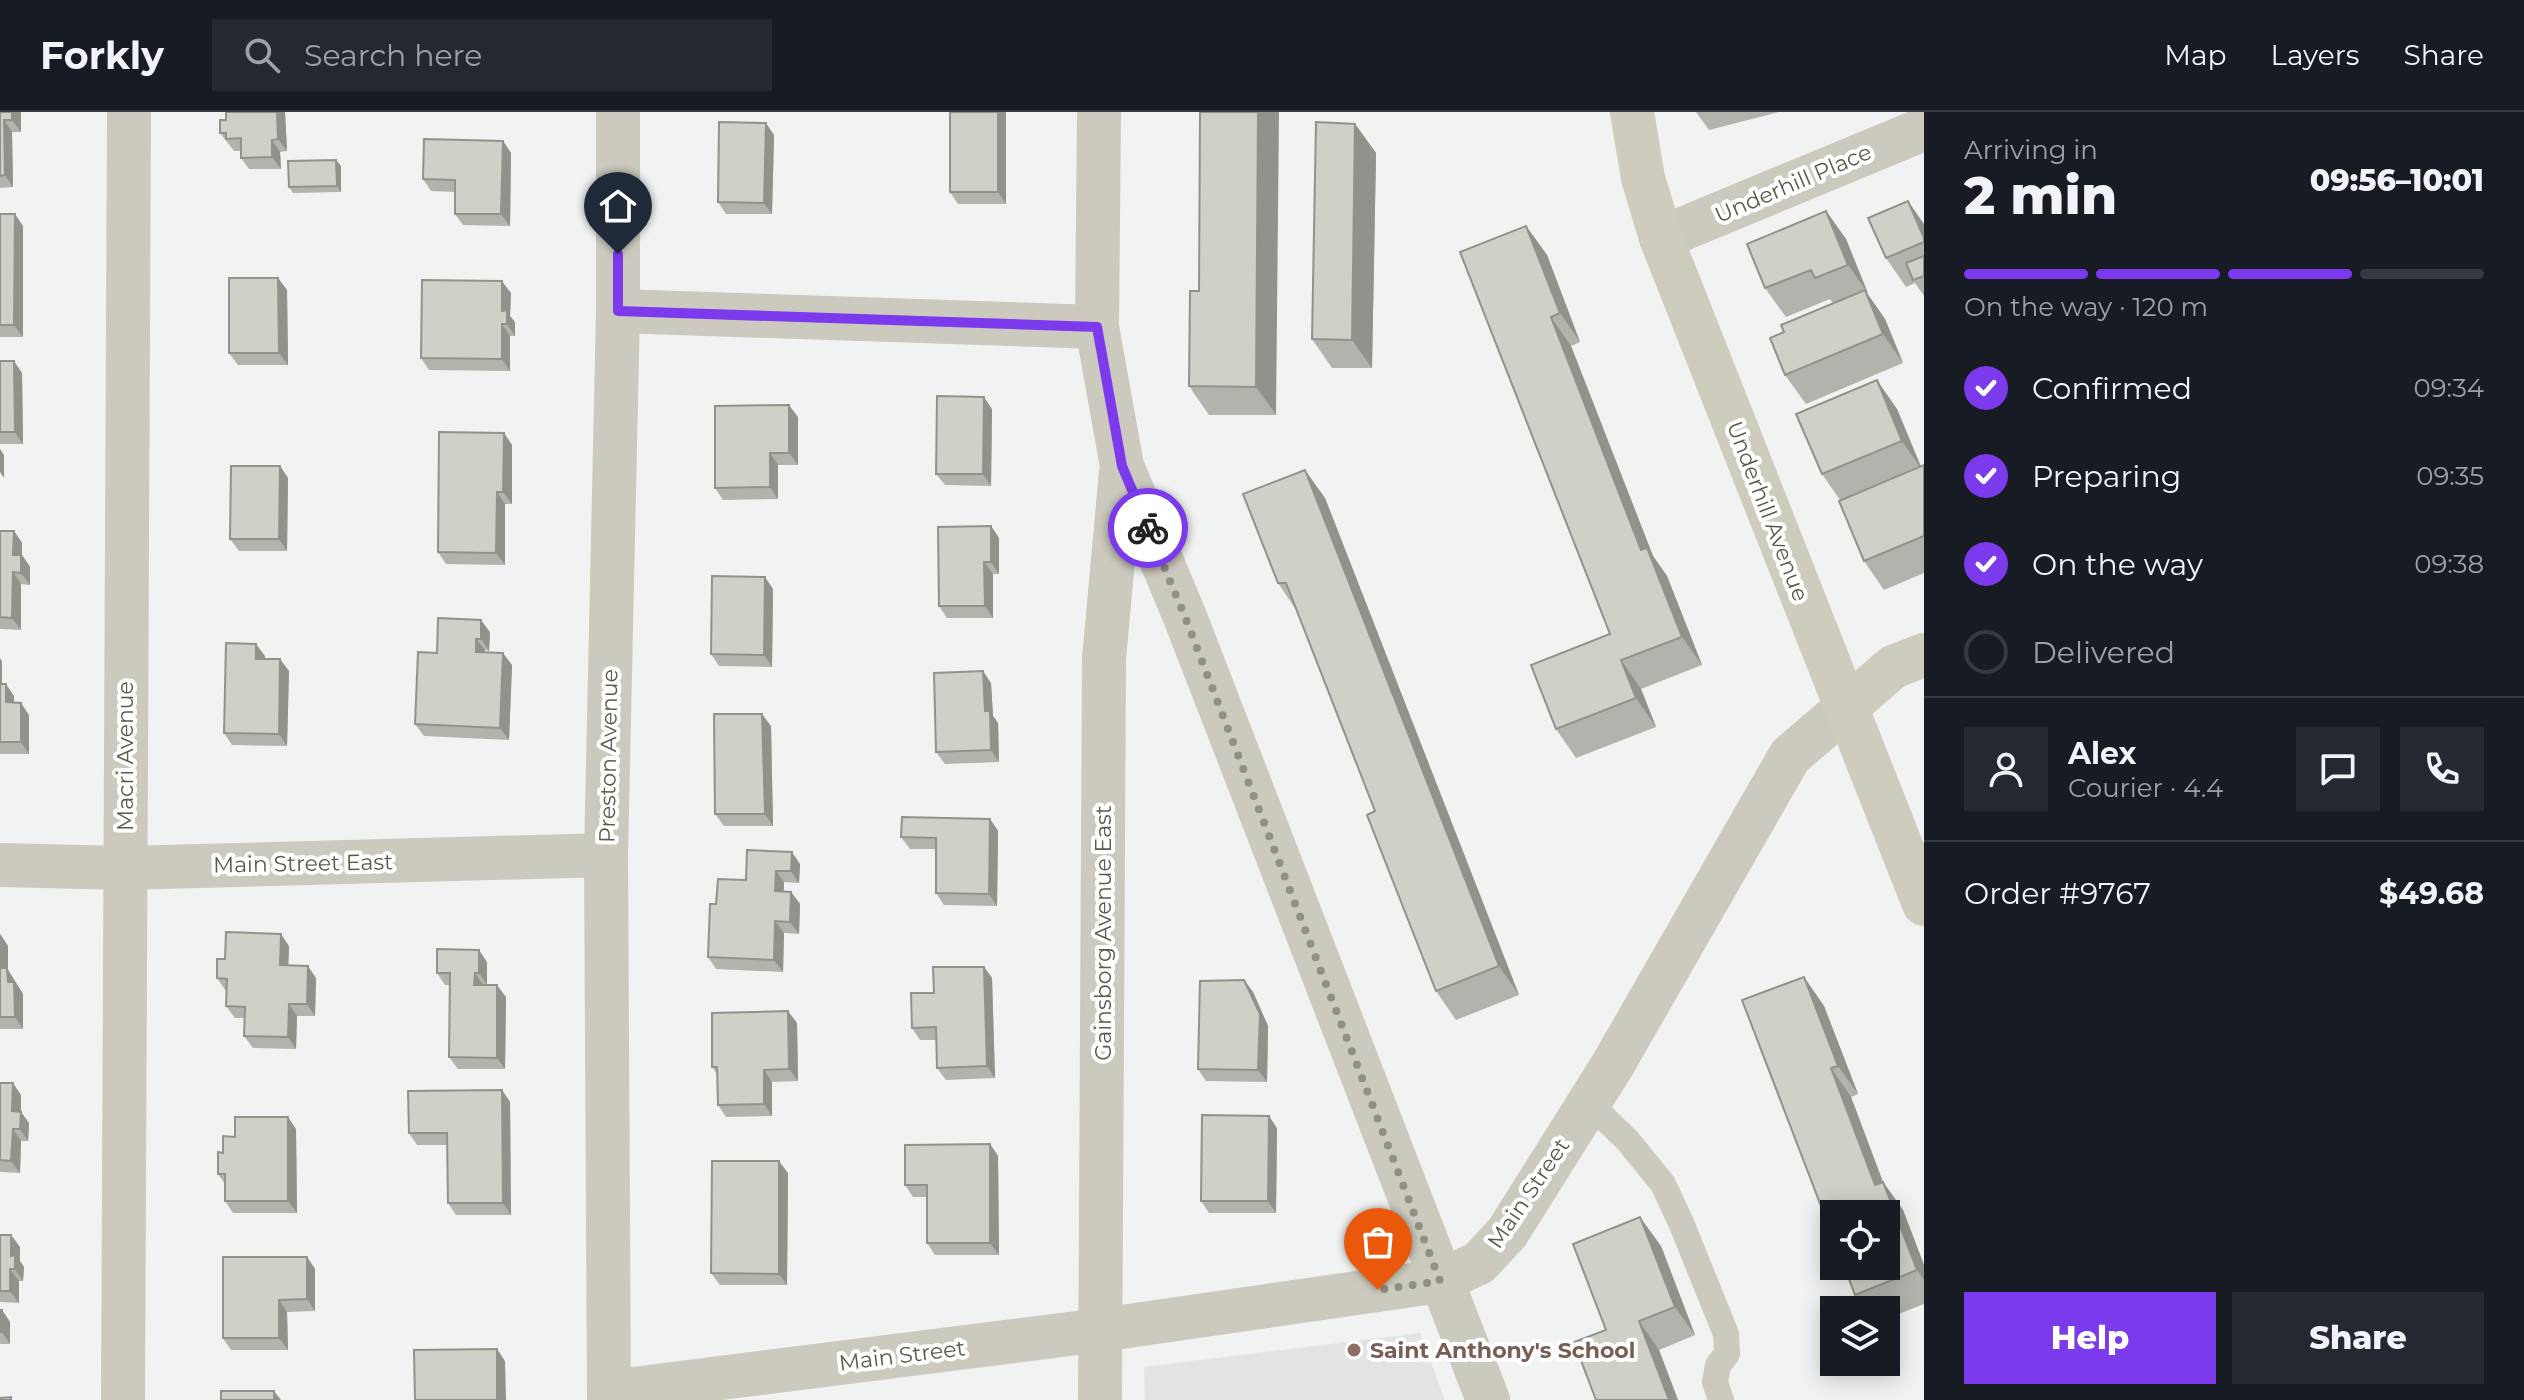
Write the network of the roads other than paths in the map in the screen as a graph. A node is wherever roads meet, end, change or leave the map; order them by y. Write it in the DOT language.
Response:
graph roads {
  1 [pos="129,112"];
  2 [pos="618,112"];
  3 [pos="1099,112"];
  4 [pos="1632,112"];
  5 [pos="1924,129"];
  6 [pos="1661,238"];
  7 [pos="618,311"];
  8 [pos="1097,327"];
  9 [pos="1122,466"];
  10 [pos="1924,655"];
  11 [pos="1846,708"];
  12 [pos="606,855"];
  13 [pos="0,865"];
  14 [pos="124,868"];
  15 [pos="1924,904"];
  16 [pos="1589,1103"];
  17 [pos="1440,1281"];
  18 [pos="1101,1330"];
  19 [pos="609,1396"];
  20 [pos="123,1400"];
  21 [pos="1100,1400"];
  22 [pos="1488,1400"];
  23 [pos="1721,1400"];
  1 -- 14 [label="street, Macri Avenue"];
  2 -- 7 [label="street, Preston Avenue"];
  3 -- 8 [label="street"];
  4 -- 6 [label="street, Underhill Avenue"];
  5 -- 6 [label="street, Underhill Place"];
  6 -- 11 [label="street, Underhill Avenue"];
  7 -- 8 [label="street"];
  7 -- 12 [label="street, Preston Avenue"];
  8 -- 9 [label="street"];
  9 -- 17 [label="street"];
  9 -- 18 [label="street, Gainsborg Avenue East"];
  10 -- 11 [label="street, Main Street"];
  11 -- 15 [label="street, Underhill Avenue"];
  11 -- 16 [label="street, Main Street"];
  12 -- 14 [label="street, Main Street East"];
  12 -- 19 [label="street, Preston Avenue"];
  13 -- 14 [label="street, Main Street East"];
  14 -- 20 [label="street, Macri Avenue"];
  16 -- 17 [label="street, Main Street"];
  16 -- 23 [label="lane"];
  17 -- 18 [label="street, Main Street"];
  17 -- 22 [label="street"];
  18 -- 19 [label="street, Main Street"];
  18 -- 21 [label="street, Gainsborg Avenue East"];
}
